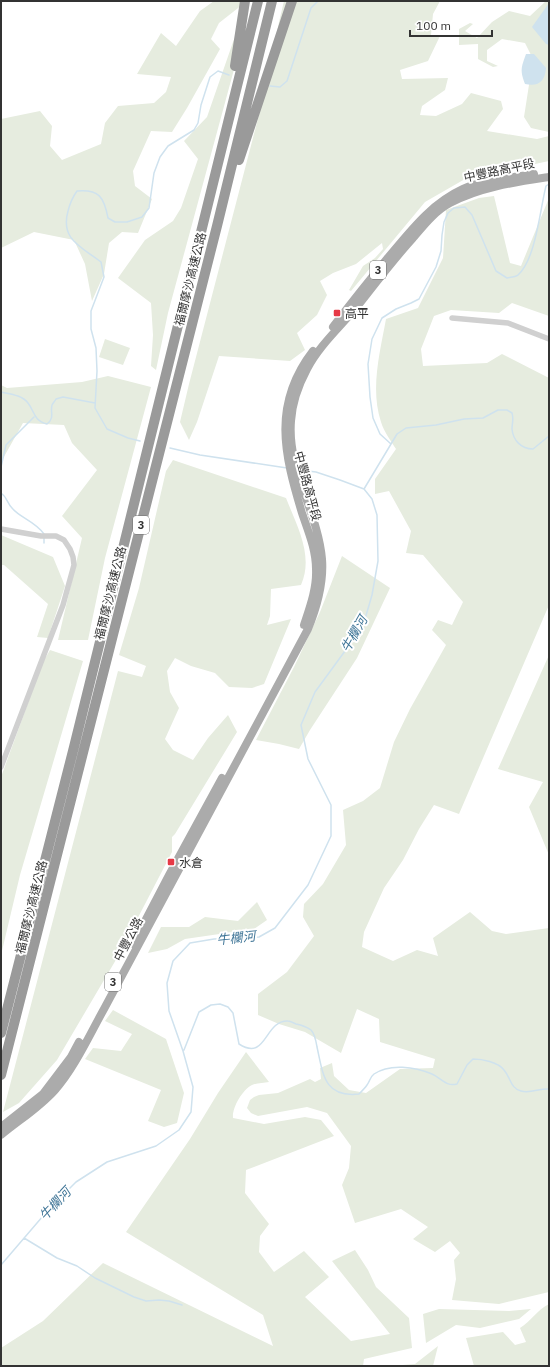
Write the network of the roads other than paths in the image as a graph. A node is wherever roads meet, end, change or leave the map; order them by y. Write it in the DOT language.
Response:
graph roads {
  1 [pos="245,1"];
  2 [pos="258,1"];
  3 [pos="272,1"];
  4 [pos="292,1"];
  5 [pos="226,129"];
  6 [pos="549,171"];
  7 [pos="549,177"];
  8 [pos="521,179"];
  9 [pos="217,226"];
  10 [pos="452,318"];
  11 [pos="549,339"];
  12 [pos="1,529"];
  13 [pos="1,767"];
  14 [pos="203,819"];
  15 [pos="1,1033"];
  16 [pos="1,1075"];
  17 [pos="12,1122"];
  18 [pos="1,1128"];
  19 [pos="1,1135"];
  1 -- 5 [label="highway"];
  2 -- 5 [label="highway, 福爾摩沙高速公路 / 3"];
  3 -- 9 [label="highway, 福爾摩沙高速公路 / 3"];
  4 -- 9 [label="highway"];
  5 -- 15 [label="highway, 福爾摩沙高速公路 / 3"];
  6 -- 8 [label="main road, 中豐路高平段 / 3"];
  7 -- 8 [label="main road, 中豐路高平段 / 3"];
  8 -- 14 [label="main road, 中豐路高平段 / 3"];
  9 -- 16 [label="highway, 福爾摩沙高速公路 / 3"];
  10 -- 11 [label="street"];
  12 -- 13 [label="street"];
  14 -- 17 [label="main road, 中豐公路 / 3"];
  17 -- 18 [label="main road, 中豐公路 / 3"];
  17 -- 19 [label="main road, 中豐公路 / 3"];
}
